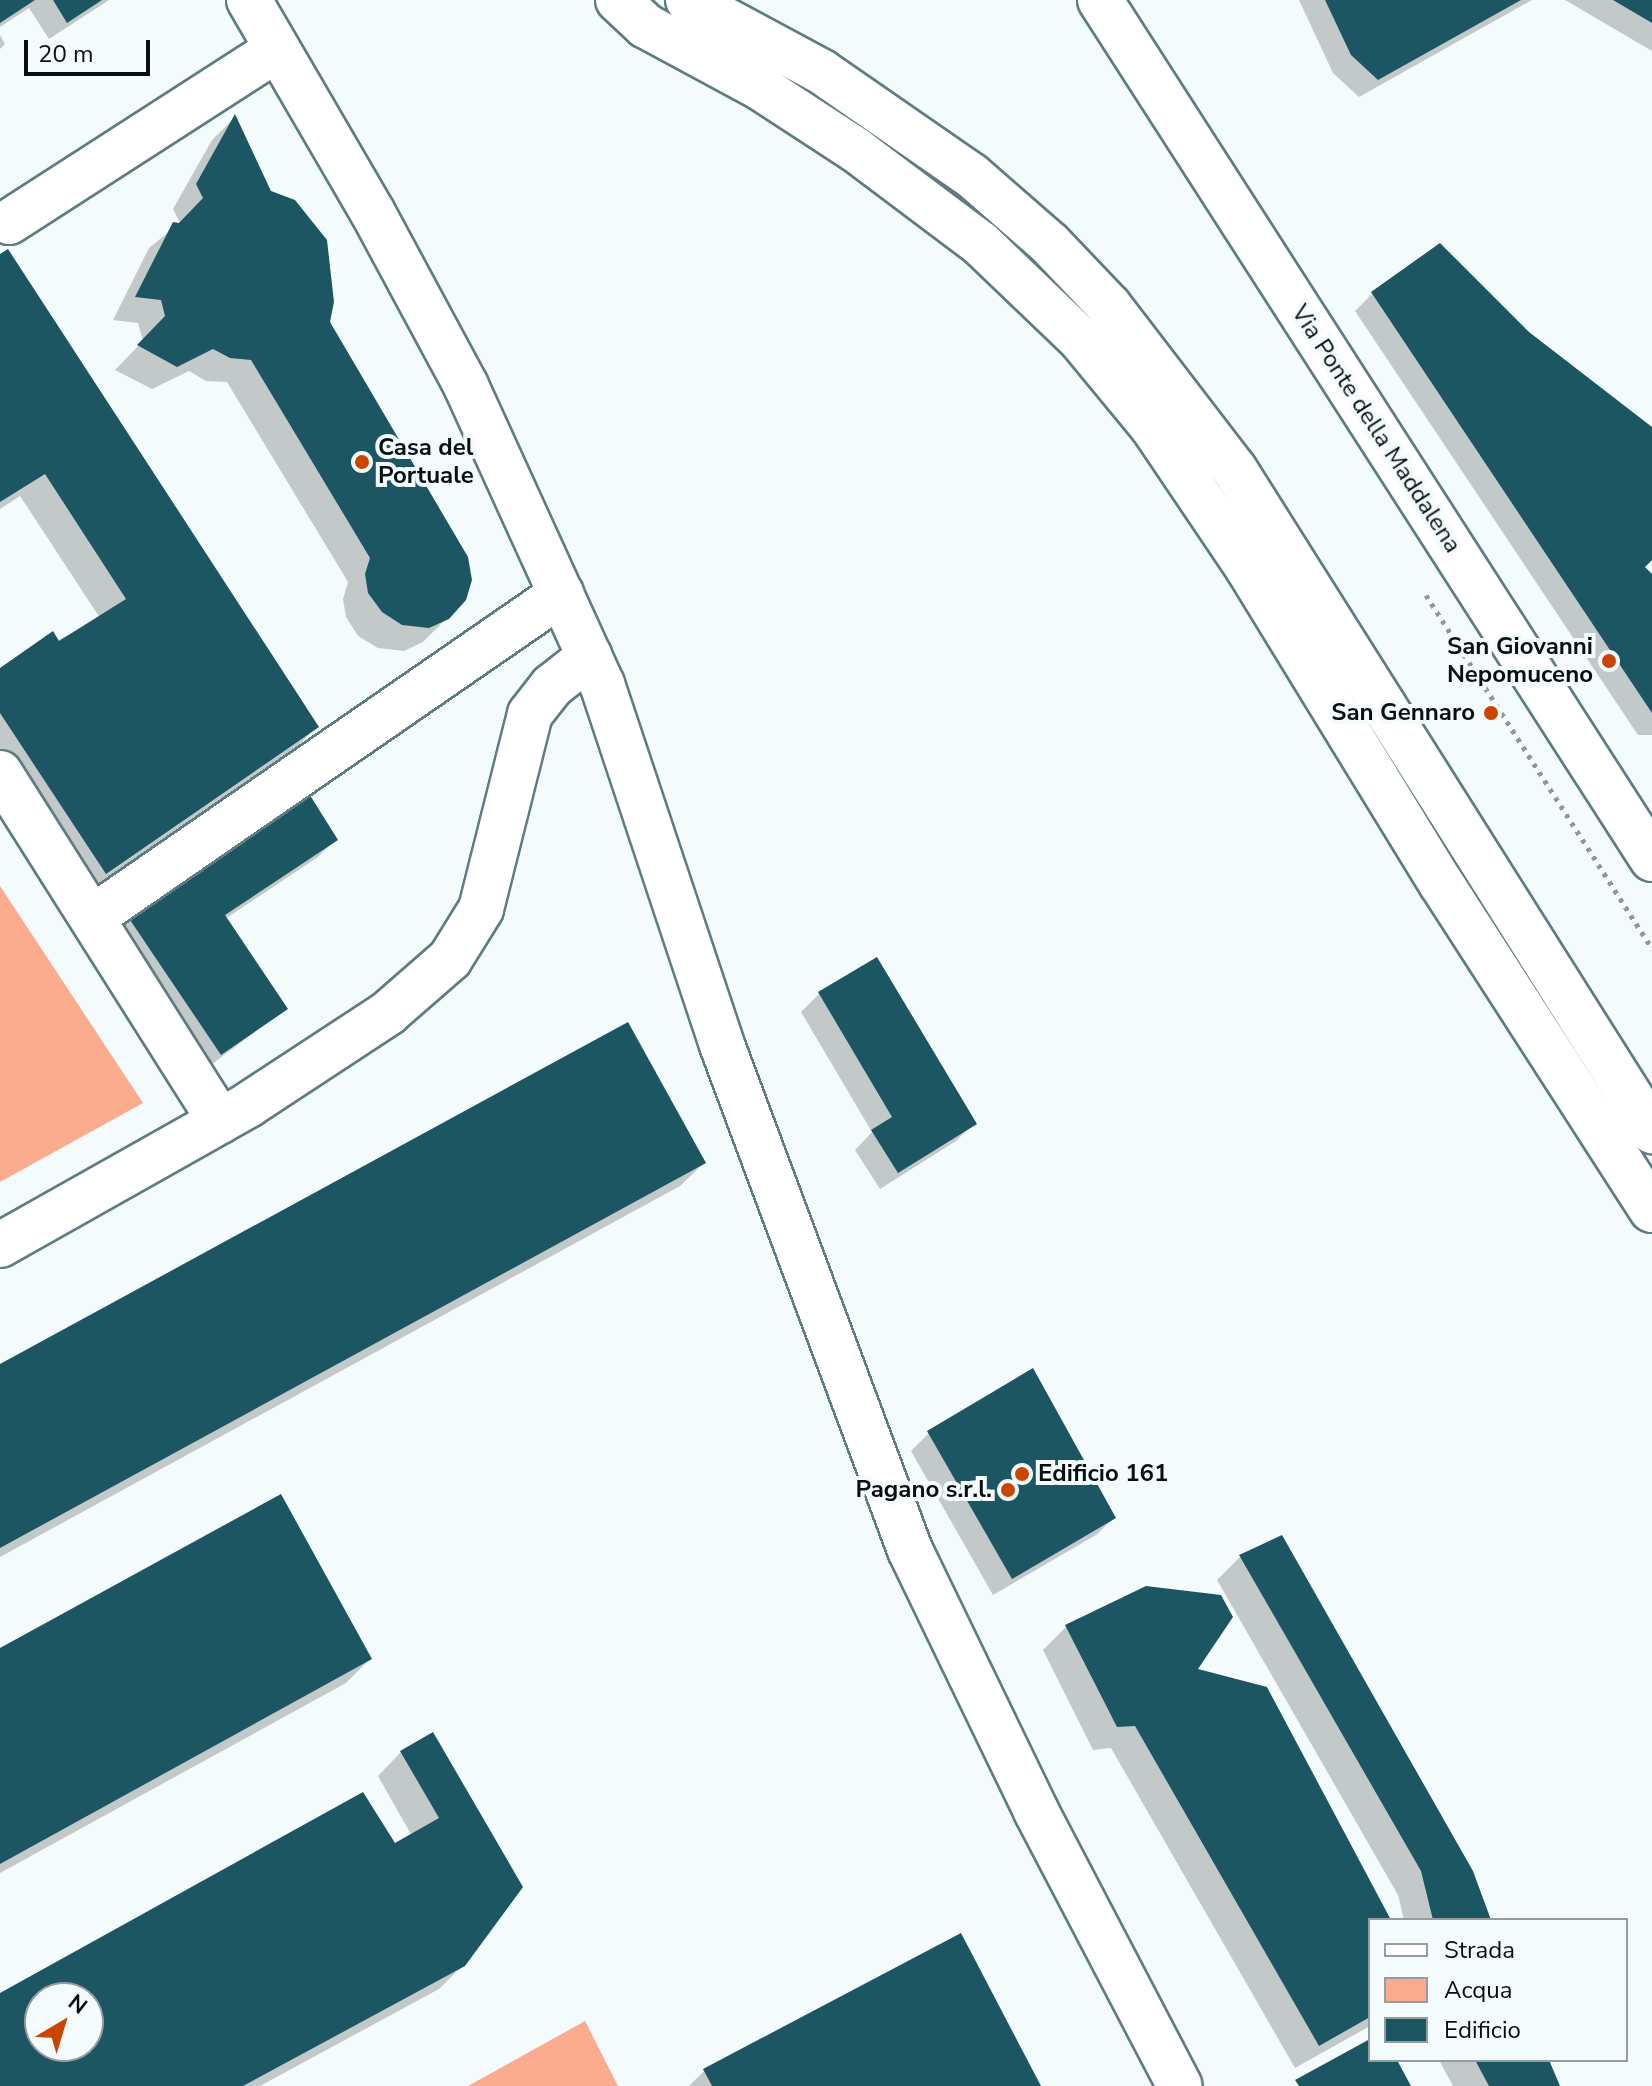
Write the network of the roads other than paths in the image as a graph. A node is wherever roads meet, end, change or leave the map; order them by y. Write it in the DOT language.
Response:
graph roads {
  1 [pos="249,0"];
  2 [pos="618,0"];
  3 [pos="688,0"];
  4 [pos="1100,0"];
  5 [pos="277,49"];
  6 [pos="9,222"];
  7 [pos="561,594"];
  8 [pos="590,656"];
  9 [pos="0,773"];
  10 [pos="1652,859"];
  11 [pos="93,917"];
  12 [pos="220,1121"];
  13 [pos="1652,1131"];
  14 [pos="1652,1210"];
  15 [pos="0,1245"];
  16 [pos="1180,2086"];
  1 -- 5 [label="street"];
  2 -- 14 [label="street"];
  3 -- 13 [label="street"];
  4 -- 10 [label="street, Via Ponte della Maddalena"];
  5 -- 6 [label="street"];
  5 -- 7 [label="street"];
  7 -- 8 [label="street"];
  7 -- 11 [label="street"];
  8 -- 12 [label="street"];
  8 -- 16 [label="street"];
  9 -- 11 [label="street"];
  11 -- 12 [label="street"];
  12 -- 15 [label="street"];
}
